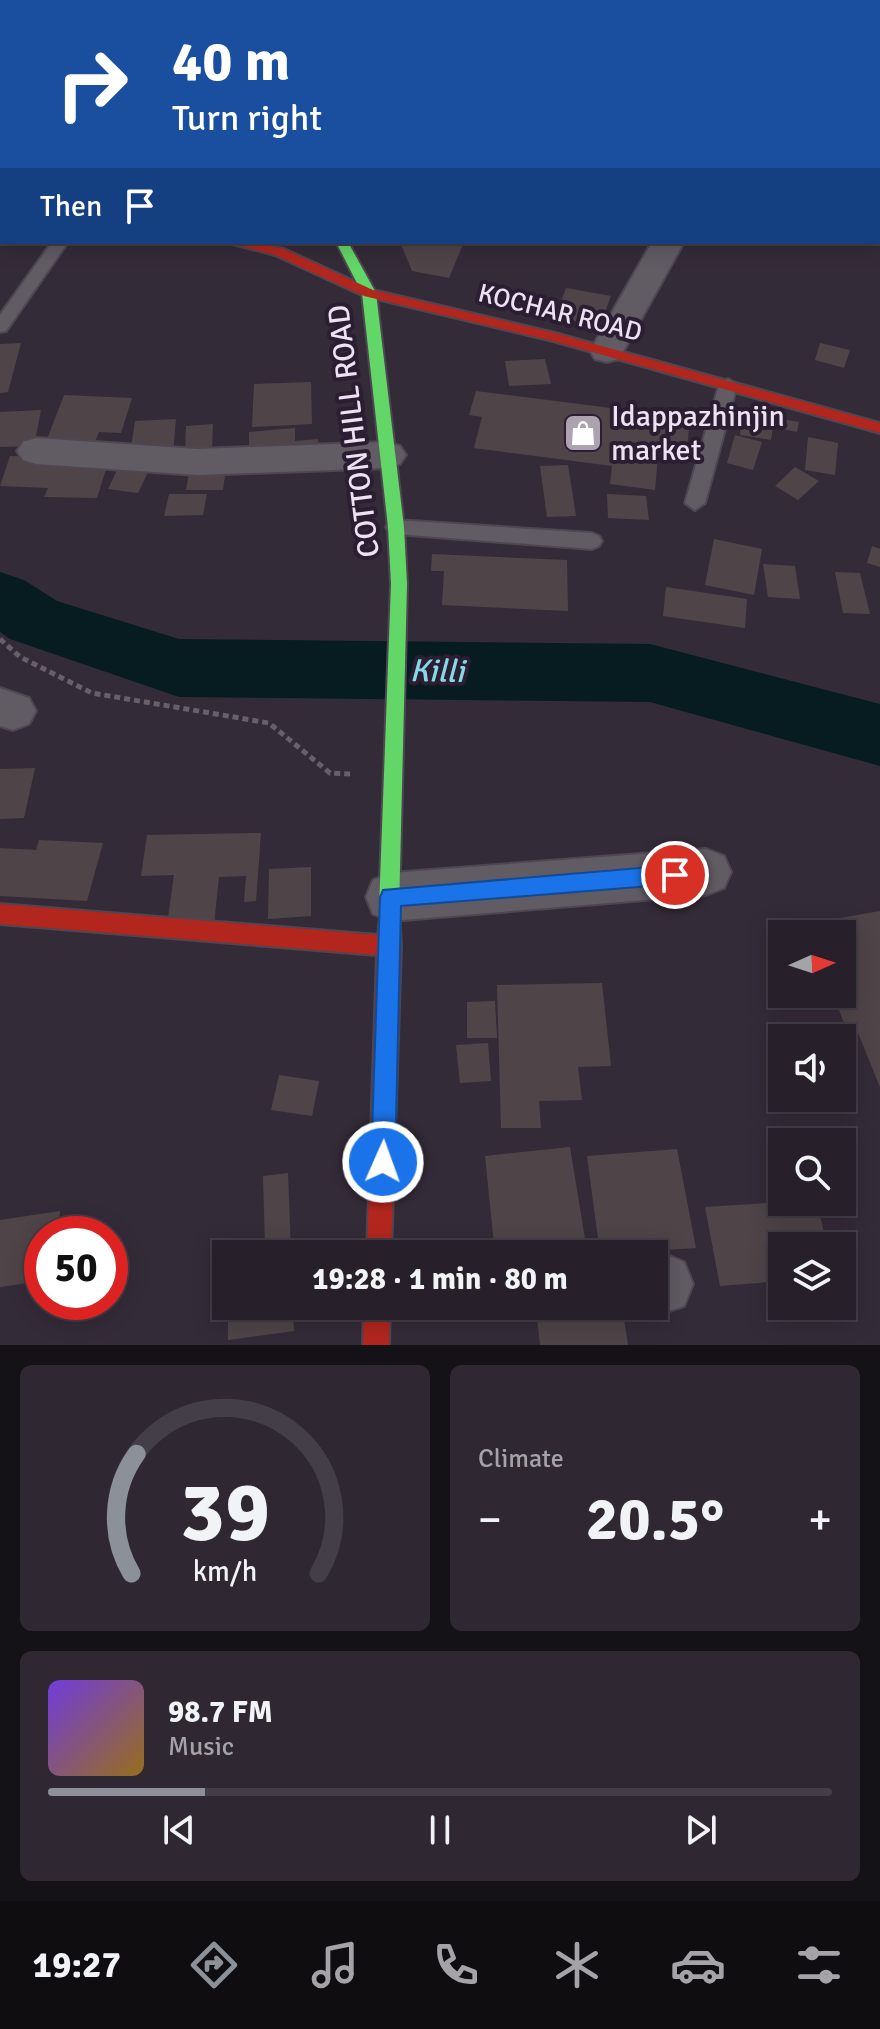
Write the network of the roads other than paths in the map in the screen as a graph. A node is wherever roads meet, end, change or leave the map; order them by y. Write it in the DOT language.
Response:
graph roads {
  1 [pos="59,244"];
  2 [pos="241,244"];
  3 [pos="343,244"];
  4 [pos="667,244"];
  5 [pos="369,293"];
  6 [pos="0,327"];
  7 [pos="607,351"];
  8 [pos="728,385"];
  9 [pos="880,428"];
  10 [pos="36,451"];
  11 [pos="387,455"];
  12 [pos="695,503"];
  13 [pos="396,527"];
  14 [pos="592,541"];
  15 [pos="706,872"];
  16 [pos="391,897"];
  17 [pos="0,914"];
  18 [pos="390,946"];
  19 [pos="380,1240"];
  20 [pos="377,1320"];
  21 [pos="376,1345"];
  1 -- 6 [label="lane"];
  2 -- 5 [label="main road, KOCHAR ROAD"];
  3 -- 5 [label="main road, COTTON HILL ROAD"];
  4 -- 7 [label="street"];
  5 -- 7 [label="main road, KOCHAR ROAD"];
  5 -- 11 [label="main road, COTTON HILL ROAD"];
  7 -- 8 [label="main road, KOCHAR ROAD"];
  8 -- 9 [label="main road, KOCHAR ROAD"];
  8 -- 12 [label="lane"];
  10 -- 11 [label="street"];
  11 -- 13 [label="main road, COTTON HILL ROAD"];
  13 -- 14 [label="lane"];
  13 -- 16 [label="main road, COTTON HILL ROAD"];
  15 -- 16 [label="street"];
  16 -- 18 [label="main road, COTTON HILL ROAD"];
  17 -- 18 [label="main road"];
  18 -- 19 [label="main road, COTTON HILL ROAD"];
  20 -- 21 [label="main road"];
}
